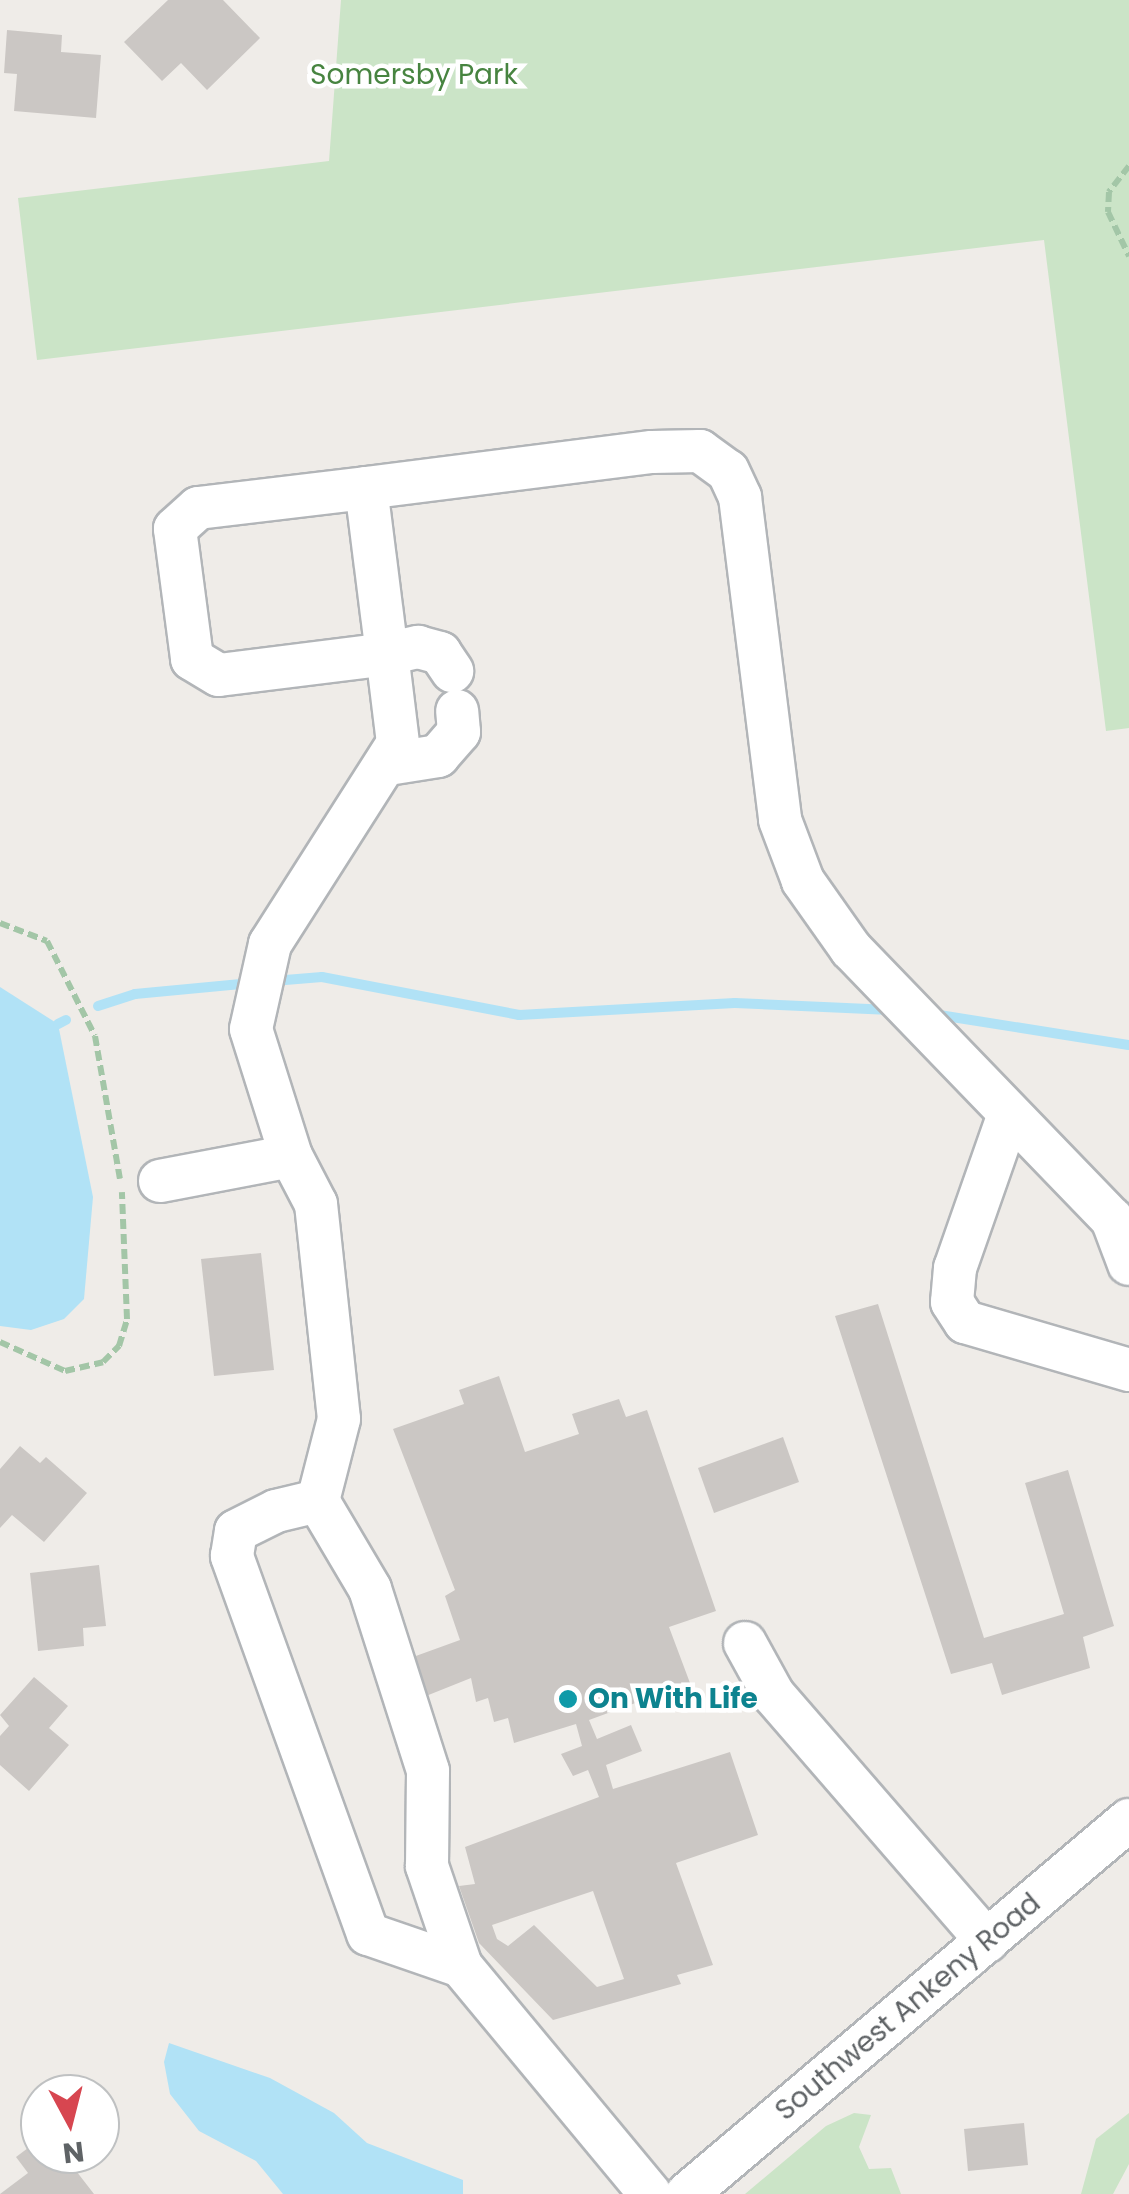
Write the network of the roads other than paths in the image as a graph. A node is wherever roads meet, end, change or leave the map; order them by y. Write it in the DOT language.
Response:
graph roads {
  1 [pos="366,488"];
  2 [pos="387,654"];
  3 [pos="388,764"];
  4 [pos="1009,1114"];
  5 [pos="291,1156"];
  6 [pos="160,1181"];
  7 [pos="1129,1264"];
  8 [pos="1129,1370"];
  9 [pos="318,1501"];
  10 [pos="744,1644"];
  11 [pos="1129,1820"];
  12 [pos="987,1940"];
  13 [pos="462,1966"];
  14 [pos="650,2194"];
  15 [pos="687,2194"];
  1 -- 2 [label="street"];
  1 -- 2 [label="street"];
  1 -- 4 [label="street"];
  2 -- 3 [label="street"];
  2 -- 3 [label="street"];
  3 -- 5 [label="street"];
  4 -- 7 [label="street"];
  4 -- 8 [label="street"];
  5 -- 6 [label="street"];
  5 -- 9 [label="street"];
  9 -- 13 [label="street"];
  9 -- 13 [label="street"];
  10 -- 12 [label="street"];
  11 -- 12 [label="street, Southwest Ankeny Road"];
  12 -- 15 [label="street, Southwest Ankeny Road"];
  13 -- 14 [label="street"];
}
